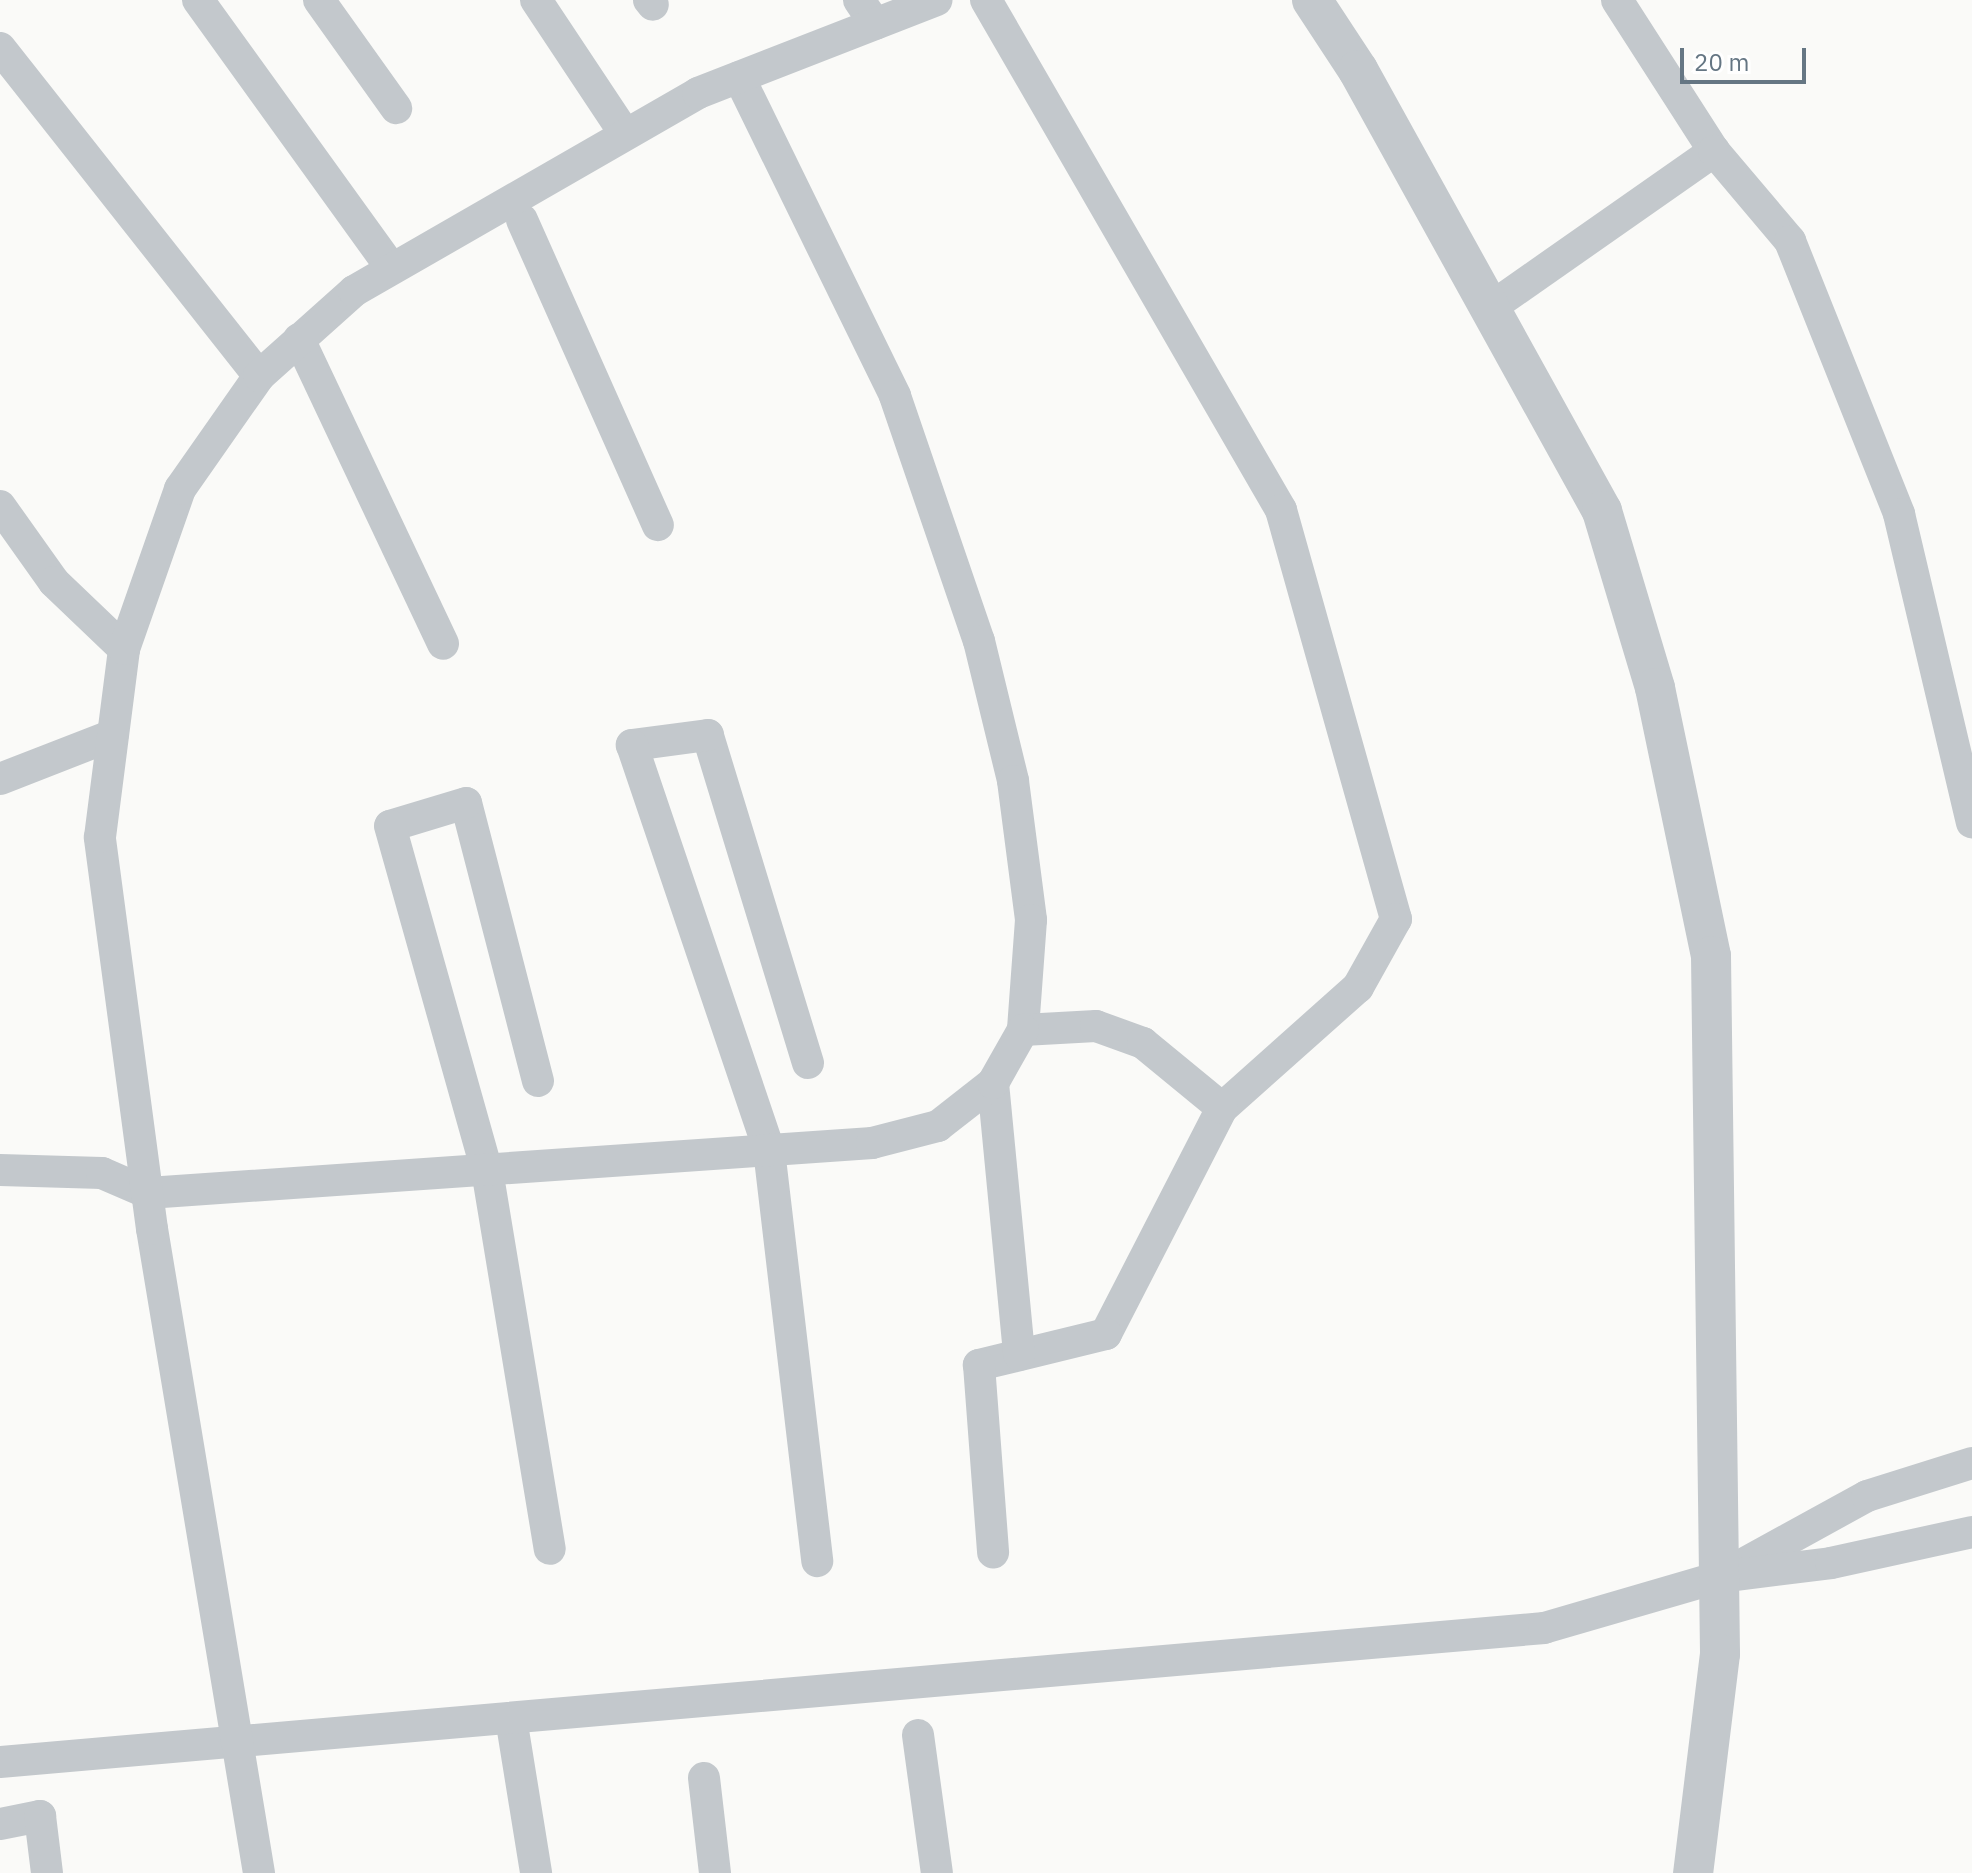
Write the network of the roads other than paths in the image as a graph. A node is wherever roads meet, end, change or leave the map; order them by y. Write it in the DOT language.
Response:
graph roads {
  1 [pos="198,0"];
  2 [pos="319,0"];
  3 [pos="536,0"];
  4 [pos="937,0"];
  5 [pos="986,0"];
  6 [pos="1312,0"];
  7 [pos="1617,0"];
  8 [pos="867,12"];
  9 [pos="0,48"];
  10 [pos="739,77"];
  11 [pos="396,108"];
  12 [pos="625,134"];
  13 [pos="1714,151"];
  14 [pos="522,220"];
  15 [pos="391,268"];
  16 [pos="1490,308"];
  17 [pos="299,339"];
  18 [pos="259,376"];
  19 [pos="0,506"];
  20 [pos="658,525"];
  21 [pos="443,644"];
  22 [pos="124,649"];
  23 [pos="113,735"];
  24 [pos="0,779"];
  25 [pos="1972,822"];
  26 [pos="1023,1030"];
  27 [pos="808,1063"];
  28 [pos="538,1081"];
  29 [pos="993,1083"];
  30 [pos="1222,1108"];
  31 [pos="769,1150"];
  32 [pos="0,1170"];
  33 [pos="487,1170"];
  34 [pos="148,1193"];
  35 [pos="1019,1355"];
  36 [pos="1972,1463"];
  37 [pos="1972,1532"];
  38 [pos="550,1549"];
  39 [pos="993,1552"];
  40 [pos="817,1561"];
  41 [pos="1719,1577"];
  42 [pos="511,1718"];
  43 [pos="918,1735"];
  44 [pos="239,1741"];
  45 [pos="0,1762"];
  46 [pos="704,1778"];
  47 [pos="0,1824"];
  48 [pos="47,1873"];
  49 [pos="259,1873"];
  50 [pos="536,1873"];
  51 [pos="715,1873"];
  52 [pos="937,1873"];
  53 [pos="1693,1873"];
  1 -- 15 [label="street"];
  2 -- 11 [label="street"];
  3 -- 12 [label="street"];
  4 -- 8 [label="street"];
  5 -- 30 [label="street"];
  6 -- 16 [label="street"];
  7 -- 13 [label="street"];
  8 -- 10 [label="street"];
  9 -- 18 [label="street"];
  10 -- 12 [label="street"];
  10 -- 26 [label="street"];
  12 -- 15 [label="street"];
  13 -- 16 [label="street"];
  13 -- 25 [label="street"];
  14 -- 20 [label="street"];
  15 -- 17 [label="street"];
  16 -- 41 [label="street"];
  17 -- 18 [label="street"];
  17 -- 21 [label="street"];
  18 -- 22 [label="street"];
  19 -- 22 [label="street"];
  22 -- 23 [label="street"];
  23 -- 24 [label="street"];
  23 -- 34 [label="street"];
  26 -- 29 [label="street"];
  26 -- 30 [label="street"];
  27 -- 31 [label="street"];
  28 -- 33 [label="street"];
  29 -- 31 [label="street"];
  29 -- 35 [label="street"];
  30 -- 35 [label="street"];
  31 -- 33 [label="street"];
  31 -- 40 [label="street"];
  32 -- 34 [label="street"];
  33 -- 34 [label="street"];
  33 -- 38 [label="street"];
  34 -- 44 [label="street"];
  35 -- 39 [label="street"];
  36 -- 41 [label="street"];
  37 -- 41 [label="street"];
  41 -- 42 [label="street"];
  41 -- 53 [label="street"];
  42 -- 44 [label="street"];
  42 -- 50 [label="street"];
  43 -- 52 [label="street"];
  44 -- 45 [label="street"];
  44 -- 49 [label="street"];
  46 -- 51 [label="street"];
  47 -- 48 [label="street"];
}
